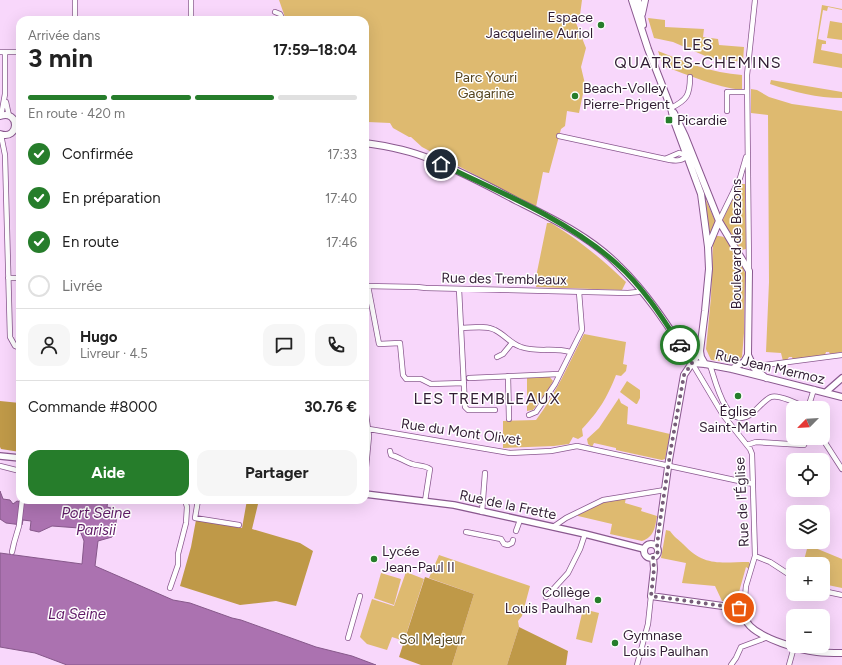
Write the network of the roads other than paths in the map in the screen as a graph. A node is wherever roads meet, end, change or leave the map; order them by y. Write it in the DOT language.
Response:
graph roads {
  1 [pos="75,0"];
  2 [pos="191,0"];
  3 [pos="632,0"];
  4 [pos="638,0"];
  5 [pos="645,0"];
  6 [pos="755,0"];
  7 [pos="275,12"];
  8 [pos="75,16"];
  9 [pos="191,16"];
  10 [pos="281,16"];
  11 [pos="642,16"];
  12 [pos="645,40"];
  13 [pos="2,52"];
  14 [pos="16,52"];
  15 [pos="690,77"];
  16 [pos="747,92"];
  17 [pos="5,94"];
  18 [pos="671,108"];
  19 [pos="727,111"];
  20 [pos="0,116"];
  21 [pos="9,116"];
  22 [pos="16,122"];
  23 [pos="16,129"];
  24 [pos="747,133"];
  25 [pos="3,134"];
  26 [pos="559,136"];
  27 [pos="369,144"];
  28 [pos="686,146"];
  29 [pos="679,153"];
  30 [pos="690,154"];
  31 [pos="665,158"];
  32 [pos="681,160"];
  33 [pos="692,162"];
  34 [pos="719,221"];
  35 [pos="714,231"];
  36 [pos="728,237"];
  37 [pos="708,246"];
  38 [pos="749,271"];
  39 [pos="8,278"];
  40 [pos="16,278"];
  41 [pos="369,286"];
  42 [pos="459,289"];
  43 [pos="642,290"];
  44 [pos="578,292"];
  45 [pos="369,296"];
  46 [pos="462,328"];
  47 [pos="512,343"];
  48 [pos="16,346"];
  49 [pos="700,351"];
  50 [pos="570,352"];
  51 [pos="842,355"];
  52 [pos="748,356"];
  53 [pos="497,357"];
  54 [pos="692,363"];
  55 [pos="708,364"];
  56 [pos="765,366"];
  57 [pos="732,369"];
  58 [pos="559,374"];
  59 [pos="508,376"];
  60 [pos="469,378"];
  61 [pos="766,378"];
  62 [pos="842,378"];
  63 [pos="464,383"];
  64 [pos="814,390"];
  65 [pos="826,392"];
  66 [pos="842,397"];
  67 [pos="789,401"];
  68 [pos="810,401"];
  69 [pos="495,410"];
  70 [pos="529,415"];
  71 [pos="508,419"];
  72 [pos="369,429"];
  73 [pos="786,443"];
  74 [pos="747,445"];
  75 [pos="827,445"];
  76 [pos="390,451"];
  77 [pos="0,456"];
  78 [pos="16,458"];
  79 [pos="668,465"];
  80 [pos="0,466"];
  81 [pos="842,469"];
  82 [pos="16,470"];
  83 [pos="485,473"];
  84 [pos="753,484"];
  85 [pos="665,490"];
  86 [pos="369,494"];
  87 [pos="425,501"];
  88 [pos="22,504"];
  89 [pos="185,504"];
  90 [pos="197,504"];
  91 [pos="482,512"];
  92 [pos="186,518"];
  93 [pos="195,518"];
  94 [pos="520,520"];
  95 [pos="239,525"];
  96 [pos="553,527"];
  97 [pos="659,528"];
  98 [pos="516,531"];
  99 [pos="466,532"];
  100 [pos="585,534"];
  101 [pos="513,540"];
  102 [pos="650,543"];
  103 [pos="657,547"];
  104 [pos="644,549"];
  105 [pos="12,552"];
  106 [pos="755,556"];
  107 [pos="653,557"];
  108 [pos="786,572"];
  109 [pos="170,588"];
  110 [pos="830,592"];
  111 [pos="842,595"];
  112 [pos="360,596"];
  113 [pos="546,596"];
  114 [pos="651,596"];
  115 [pos="744,609"];
  116 [pos="768,637"];
  117 [pos="348,638"];
  118 [pos="786,644"];
  119 [pos="830,652"];
  120 [pos="792,653"];
  121 [pos="842,653"];
  122 [pos="637,665"];
  123 [pos="731,665"];
  124 [pos="789,665"];
  1 -- 8 [label="street"];
  2 -- 9 [label="street"];
  3 -- 12 [label="main road"];
  4 -- 11 [label="main road"];
  5 -- 11 [label="main road"];
  6 -- 16 [label="street, Boulevard de Bezons"];
  7 -- 10 [label="street"];
  11 -- 12 [label="main road"];
  12 -- 18 [label="main road"];
  13 -- 14 [label="street"];
  13 -- 17 [label="street"];
  15 -- 18 [label="street"];
  16 -- 19 [label="street"];
  16 -- 24 [label="street, Boulevard de Bezons"];
  17 -- 20 [label="street"];
  17 -- 21 [label="street"];
  18 -- 28 [label="main road"];
  20 -- 21 [label="main road"];
  21 -- 22 [label="main road"];
  23 -- 25 [label="main road"];
  24 -- 34 [label="street, Boulevard de Bezons"];
  24 -- 38 [label="street, Boulevard de Bezons"];
  25 -- 39 [label="street"];
  26 -- 31 [label="street"];
  27 -- 43 [label="main road"];
  28 -- 29 [label="street"];
  28 -- 30 [label="main road"];
  29 -- 30 [label="street"];
  29 -- 31 [label="street"];
  30 -- 32 [label="street"];
  30 -- 33 [label="main road"];
  31 -- 32 [label="street"];
  32 -- 33 [label="street"];
  33 -- 34 [label="main road"];
  33 -- 37 [label="main road"];
  34 -- 35 [label="main road, Boulevard de Bezons"];
  34 -- 36 [label="main road"];
  35 -- 36 [label="main road"];
  35 -- 37 [label="main road, Boulevard de Bezons"];
  36 -- 38 [label="main road"];
  37 -- 49 [label="main road"];
  38 -- 52 [label="main road, Boulevard de Bezons"];
  39 -- 40 [label="street"];
  39 -- 48 [label="street"];
  41 -- 42 [label="street, Rue des Trembleaux"];
  42 -- 44 [label="street, Rue des Trembleaux"];
  42 -- 46 [label="street"];
  43 -- 44 [label="street, Rue des Trembleaux"];
  43 -- 54 [label="main road"];
  44 -- 50 [label="street"];
  45 -- 63 [label="street"];
  46 -- 47 [label="street"];
  46 -- 63 [label="street"];
  47 -- 50 [label="street"];
  47 -- 53 [label="street"];
  49 -- 54 [label="main road"];
  49 -- 55 [label="main road"];
  50 -- 58 [label="street"];
  51 -- 56 [label="street"];
  52 -- 57 [label="main road"];
  52 -- 61 [label="main road"];
  54 -- 55 [label="main road, Rue Jean Mermoz"];
  54 -- 74 [label="street, Rue de l'Église"];
  54 -- 79 [label="main road"];
  55 -- 57 [label="main road, Rue Jean Mermoz"];
  55 -- 67 [label="street"];
  57 -- 61 [label="main road, Rue Jean Mermoz"];
  58 -- 59 [label="street"];
  58 -- 70 [label="street"];
  59 -- 60 [label="street"];
  59 -- 71 [label="street"];
  61 -- 64 [label="main road, Rue Jean Mermoz"];
  62 -- 65 [label="street"];
  63 -- 69 [label="street"];
  64 -- 65 [label="main road, Rue Jean Mermoz"];
  64 -- 68 [label="street"];
  65 -- 66 [label="main road, Rue Jean Mermoz"];
  72 -- 79 [label="street, Rue du Mont Olivet"];
  73 -- 74 [label="street"];
  74 -- 84 [label="street, Rue de l'Église"];
  75 -- 81 [label="street"];
  76 -- 87 [label="street"];
  77 -- 78 [label="street"];
  79 -- 84 [label="street, Rue du Mont Olivet"];
  79 -- 85 [label="main road"];
  80 -- 82 [label="street"];
  83 -- 91 [label="street, Rue de la Frette"];
  84 -- 106 [label="street, Rue de l'Église"];
  85 -- 96 [label="street"];
  85 -- 97 [label="main road"];
  86 -- 87 [label="street, Rue de la Frette"];
  87 -- 91 [label="street, Rue de la Frette"];
  88 -- 105 [label="street"];
  89 -- 92 [label="street"];
  90 -- 93 [label="street"];
  91 -- 94 [label="street, Rue de la Frette"];
  92 -- 93 [label="street"];
  92 -- 109 [label="street"];
  93 -- 95 [label="street"];
  94 -- 96 [label="street, Rue de la Frette"];
  94 -- 98 [label="street"];
  96 -- 100 [label="street, Rue de la Frette"];
  97 -- 102 [label="main road"];
  97 -- 103 [label="main road"];
  99 -- 101 [label="street"];
  100 -- 104 [label="street, Rue de la Frette"];
  100 -- 113 [label="street"];
  102 -- 103 [label="main road"];
  102 -- 104 [label="main road"];
  103 -- 107 [label="main road"];
  104 -- 107 [label="main road"];
  106 -- 108 [label="street"];
  106 -- 115 [label="street, Rue de l'Église"];
  107 -- 114 [label="main road"];
  110 -- 111 [label="street"];
  112 -- 117 [label="street"];
  114 -- 115 [label="main road"];
  114 -- 122 [label="street"];
  115 -- 116 [label="main road"];
  116 -- 118 [label="main road"];
  116 -- 123 [label="street"];
  119 -- 121 [label="main road"];
  120 -- 124 [label="street"];
}
